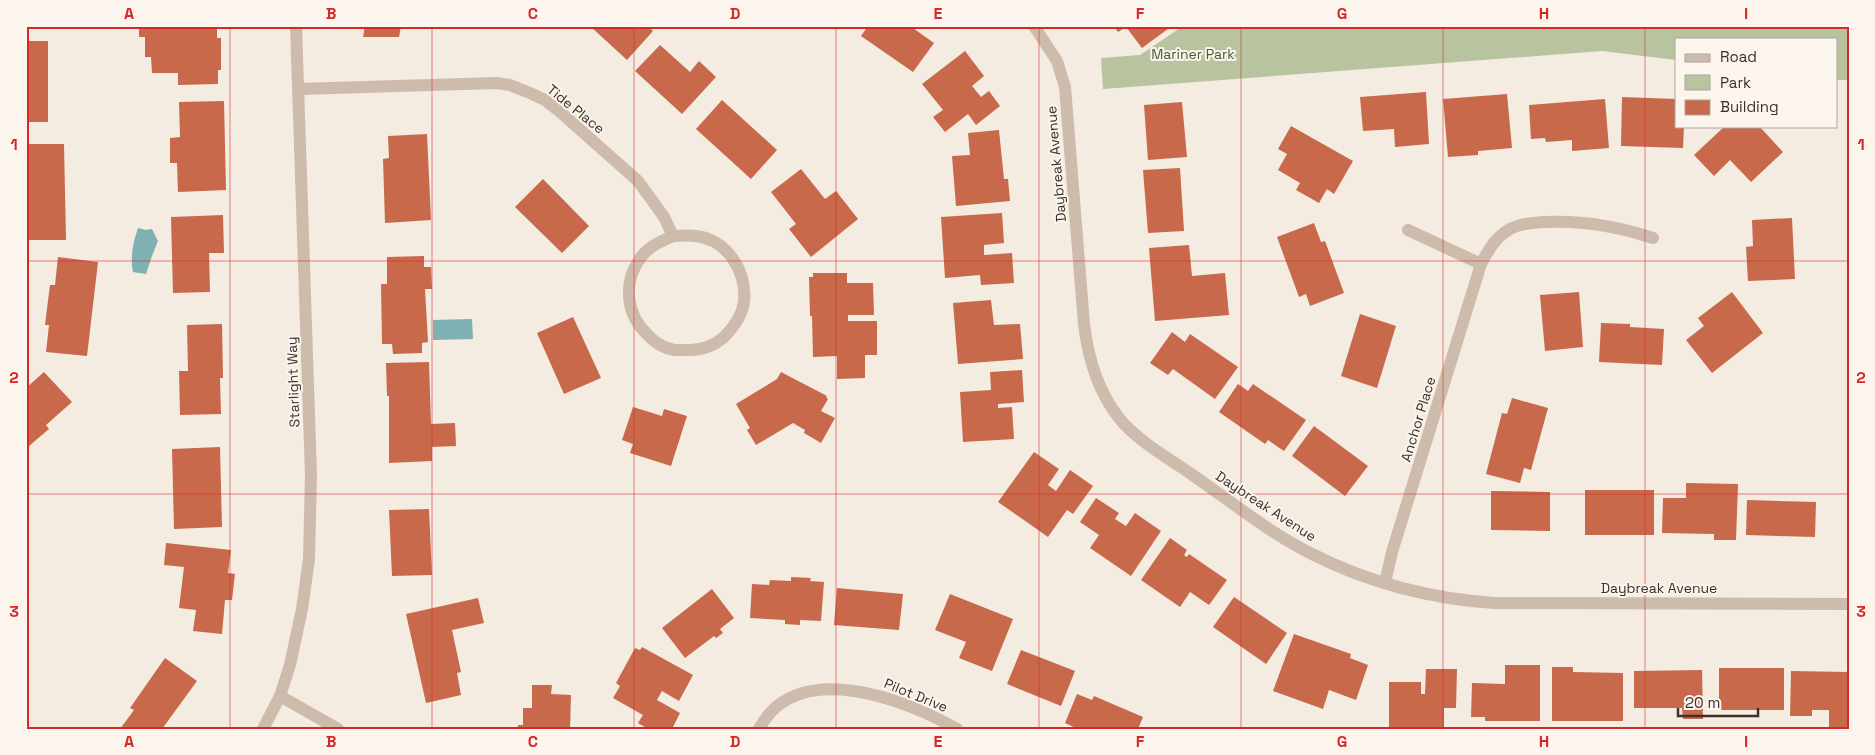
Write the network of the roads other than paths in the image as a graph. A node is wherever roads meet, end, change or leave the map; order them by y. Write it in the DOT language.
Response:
graph roads {
  1 [pos="296,26"];
  2 [pos="1034,26"];
  3 [pos="299,89"];
  4 [pos="1408,230"];
  5 [pos="673,236"];
  6 [pos="1653,238"];
  7 [pos="1480,264"];
  8 [pos="1386,583"];
  9 [pos="1849,604"];
  10 [pos="280,696"];
  11 [pos="262,729"];
  12 [pos="338,729"];
  13 [pos="759,729"];
  14 [pos="956,729"];
  1 -- 3 [label="street, Starlight Way"];
  2 -- 8 [label="street, Daybreak Avenue"];
  3 -- 5 [label="street, Tide Place"];
  3 -- 10 [label="street, Starlight Way"];
  4 -- 7 [label="street"];
  5 -- 5 [label="street"];
  6 -- 7 [label="street, Anchor Place"];
  7 -- 8 [label="street, Anchor Place"];
  8 -- 9 [label="street, Daybreak Avenue"];
  10 -- 11 [label="street, Starlight Way"];
  10 -- 12 [label="street"];
  13 -- 14 [label="street, Pilot Drive"];
}
